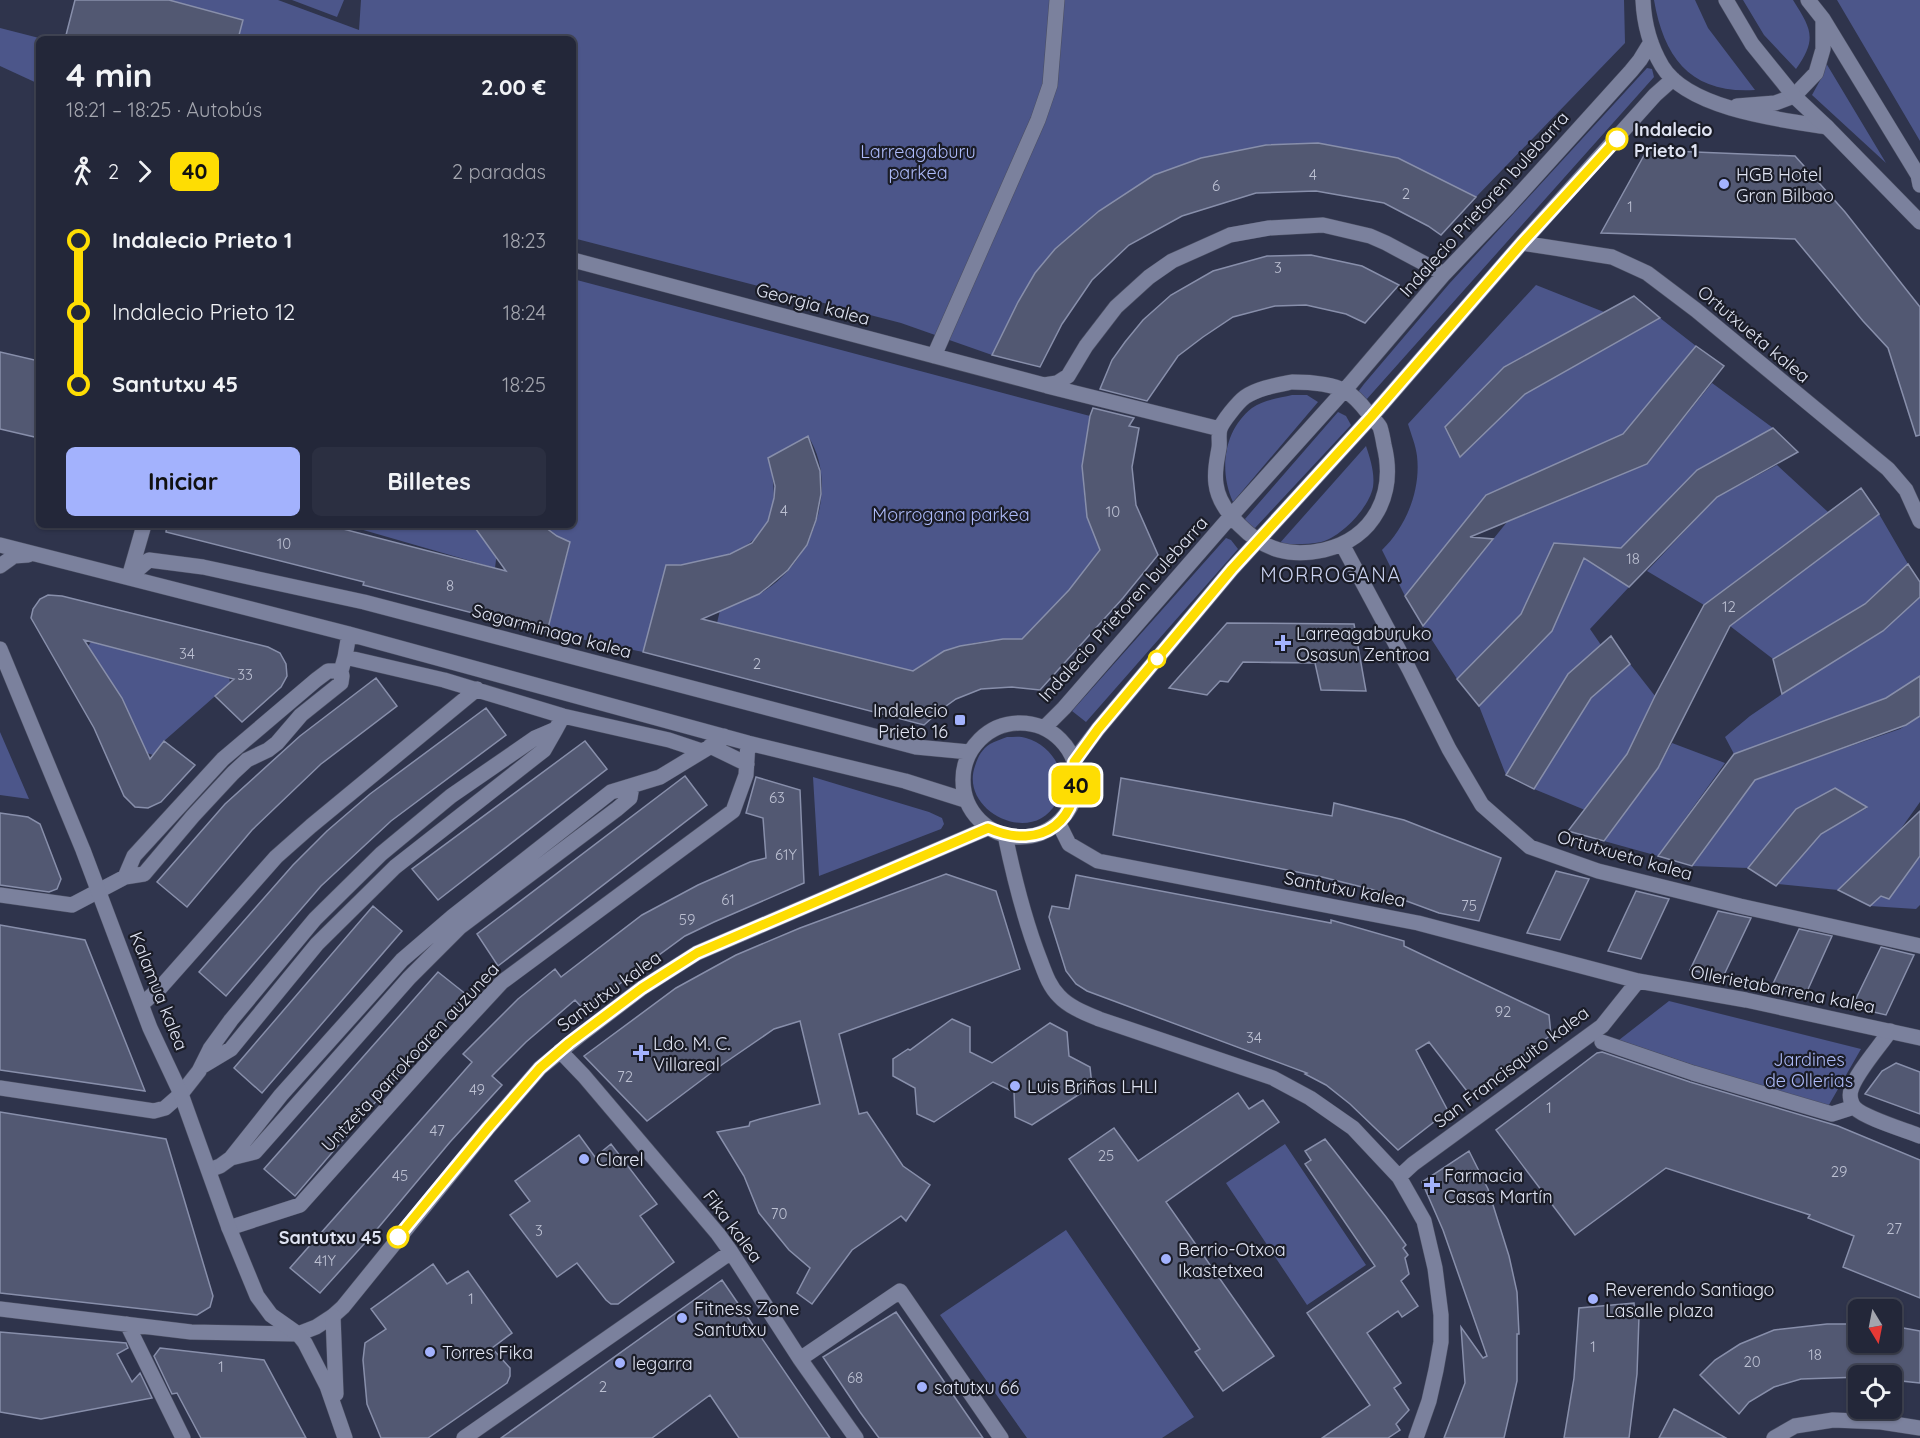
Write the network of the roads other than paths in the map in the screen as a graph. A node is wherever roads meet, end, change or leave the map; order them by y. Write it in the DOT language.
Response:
graph roads {
  1 [pos="1057,0"];
  2 [pos="1643,0"];
  3 [pos="1726,0"];
  4 [pos="1808,0"];
  5 [pos="1823,19"];
  6 [pos="1651,42"];
  7 [pos="1673,79"];
  8 [pos="1794,96"];
  9 [pos="1725,107"];
  10 [pos="1827,127"];
  11 [pos="1920,185"];
  12 [pos="1920,222"];
  13 [pos="1522,243"];
  14 [pos="576,261"];
  15 [pos="1444,274"];
  16 [pos="934,356"];
  17 [pos="1075,366"];
  18 [pos="1044,385"];
  19 [pos="1344,390"];
  20 [pos="1094,398"];
  21 [pos="1371,417"];
  22 [pos="1220,429"];
  23 [pos="1231,516"];
  24 [pos="1920,521"];
  25 [pos="143,528"];
  26 [pos="1259,541"];
  27 [pos="1342,544"];
  28 [pos="0,545"];
  29 [pos="37,554"];
  30 [pos="0,566"];
  31 [pos="129,578"];
  32 [pos="349,634"];
  33 [pos="0,649"];
  34 [pos="343,664"];
  35 [pos="477,689"];
  36 [pos="559,722"];
  37 [pos="1044,728"];
  38 [pos="724,736"];
  39 [pos="748,743"];
  40 [pos="706,749"];
  41 [pos="969,752"];
  42 [pos="1074,762"];
  43 [pos="747,764"];
  44 [pos="965,800"];
  45 [pos="1059,824"];
  46 [pos="988,828"];
  47 [pos="1005,835"];
  48 [pos="125,877"];
  49 [pos="99,892"];
  50 [pos="0,895"];
  51 [pos="1920,945"];
  52 [pos="1638,981"];
  53 [pos="142,1004"];
  54 [pos="1890,1031"];
  55 [pos="1920,1038"];
  56 [pos="1602,1042"];
  57 [pos="560,1051"];
  58 [pos="0,1088"];
  59 [pos="182,1094"];
  60 [pos="1854,1107"];
  61 [pos="1920,1136"];
  62 [pos="209,1170"];
  63 [pos="1399,1177"];
  64 [pos="229,1228"];
  65 [pos="731,1252"];
  66 [pos="0,1309"];
  67 [pos="338,1312"];
  68 [pos="127,1324"];
  69 [pos="298,1334"];
  70 [pos="800,1359"];
  71 [pos="338,1418"];
  72 [pos="1920,1428"];
  73 [pos="183,1438"];
  74 [pos="345,1438"];
  75 [pos="464,1438"];
  76 [pos="856,1438"];
  77 [pos="1001,1438"];
  78 [pos="1416,1438"];
  79 [pos="1774,1438"];
  1 -- 16 [label="street"];
  2 -- 6 [label="street"];
  3 -- 8 [label="street"];
  4 -- 5 [label="street"];
  5 -- 8 [label="street"];
  5 -- 11 [label="street"];
  6 -- 7 [label="street"];
  6 -- 15 [label="street, Indalecio Prietoren bulebarra"];
  7 -- 9 [label="street"];
  7 -- 13 [label="street"];
  8 -- 9 [label="street"];
  8 -- 10 [label="street"];
  9 -- 10 [label="street"];
  10 -- 12 [label="street"];
  13 -- 21 [label="street"];
  13 -- 24 [label="street, Ortutxueta kalea"];
  14 -- 16 [label="street, Georgia kalea"];
  15 -- 17 [label="street"];
  15 -- 19 [label="street, Indalecio Prietoren bulebarra"];
  16 -- 18 [label="street, Georgia kalea"];
  17 -- 18 [label="street"];
  17 -- 20 [label="street"];
  18 -- 20 [label="street, Georgia kalea"];
  19 -- 21 [label="street, Indalecio Prietoren bulebarra"];
  19 -- 22 [label="street, Indalecio Prietoren bulebarra"];
  19 -- 23 [label="street, Indalecio Prietoren bulebarra"];
  20 -- 22 [label="street, Georgia kalea"];
  21 -- 26 [label="street"];
  21 -- 27 [label="street, Indalecio Prietoren bulebarra"];
  22 -- 23 [label="street, Indalecio Prietoren bulebarra"];
  23 -- 26 [label="street, Indalecio Prietoren bulebarra"];
  23 -- 37 [label="street, Indalecio Prietoren bulebarra"];
  25 -- 31 [label="street"];
  26 -- 27 [label="street, Indalecio Prietoren bulebarra"];
  26 -- 42 [label="street"];
  27 -- 51 [label="street, Ortutxueta kalea"];
  28 -- 29 [label="street"];
  29 -- 30 [label="street"];
  29 -- 31 [label="street"];
  31 -- 32 [label="street"];
  31 -- 41 [label="street, Sagarminaga kalea"];
  32 -- 34 [label="street"];
  32 -- 38 [label="street"];
  33 -- 49 [label="street, Kalamua kalea"];
  34 -- 35 [label="street"];
  34 -- 48 [label="street"];
  34 -- 48 [label="street"];
  35 -- 36 [label="street"];
  35 -- 53 [label="street"];
  36 -- 40 [label="street"];
  36 -- 59 [label="street"];
  37 -- 41 [label="street"];
  37 -- 42 [label="street"];
  38 -- 39 [label="street"];
  38 -- 40 [label="street"];
  39 -- 43 [label="street, Untzeta parrokoaren auzunea"];
  39 -- 44 [label="street"];
  40 -- 43 [label="street"];
  40 -- 62 [label="street"];
  41 -- 44 [label="street"];
  42 -- 45 [label="street"];
  43 -- 64 [label="street, Untzeta parrokoaren auzunea"];
  44 -- 46 [label="street"];
  45 -- 47 [label="street"];
  45 -- 52 [label="street, Santutxu kalea"];
  46 -- 47 [label="street"];
  46 -- 57 [label="street, Santutxu kalea"];
  47 -- 63 [label="street"];
  48 -- 49 [label="street"];
  49 -- 50 [label="street"];
  49 -- 53 [label="street, Kalamua kalea"];
  52 -- 54 [label="street, Ollerietabarrena kalea"];
  52 -- 63 [label="street, San Francisquito kalea"];
  53 -- 59 [label="street, Kalamua kalea"];
  54 -- 55 [label="street, Ollerietabarrena kalea"];
  54 -- 60 [label="street"];
  56 -- 60 [label="street"];
  57 -- 65 [label="street, Fika kalea"];
  57 -- 67 [label="street, Santutxu kalea"];
  58 -- 59 [label="street"];
  59 -- 62 [label="street, Kalamua kalea"];
  60 -- 61 [label="street"];
  62 -- 64 [label="street, Kalamua kalea"];
  63 -- 78 [label="street"];
  64 -- 69 [label="street, Kalamua kalea"];
  65 -- 70 [label="street, Fika kalea"];
  65 -- 75 [label="street"];
  66 -- 68 [label="street"];
  67 -- 69 [label="street"];
  67 -- 71 [label="street"];
  68 -- 69 [label="street"];
  68 -- 73 [label="street"];
  69 -- 71 [label="street"];
  70 -- 76 [label="street, Fika kalea"];
  70 -- 77 [label="street"];
  71 -- 74 [label="street"];
  72 -- 79 [label="street"];
}
